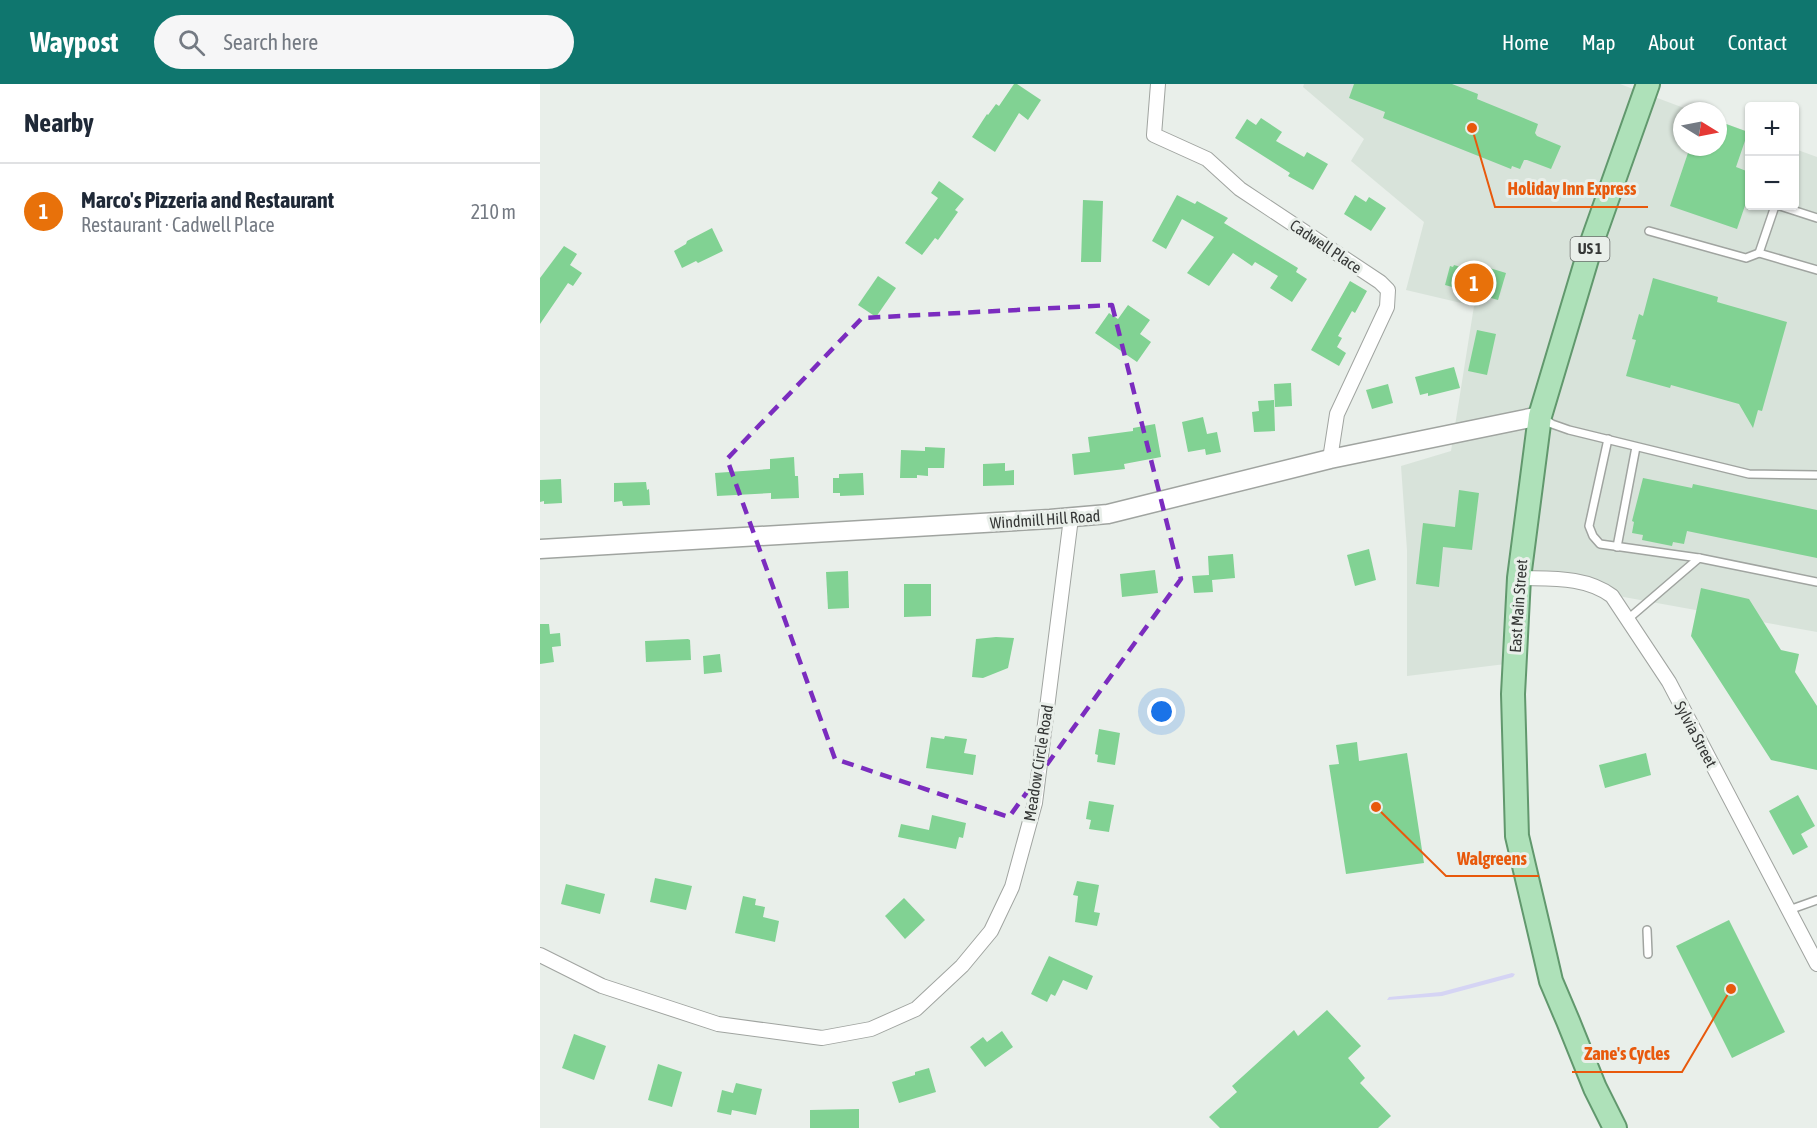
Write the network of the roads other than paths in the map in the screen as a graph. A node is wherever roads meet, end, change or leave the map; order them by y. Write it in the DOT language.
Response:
graph roads {
  1 [pos="1158,84"];
  2 [pos="1648,84"];
  3 [pos="1774,210"];
  4 [pos="1792,210"];
  5 [pos="1817,218"];
  6 [pos="1649,231"];
  7 [pos="1759,253"];
  8 [pos="1817,270"];
  9 [pos="1540,416"];
  10 [pos="1608,440"];
  11 [pos="1636,447"];
  12 [pos="1330,459"];
  13 [pos="1817,475"];
  14 [pos="1071,518"];
  15 [pos="1617,547"];
  16 [pos="540,549"];
  17 [pos="1699,558"];
  18 [pos="1519,578"];
  19 [pos="1817,582"];
  20 [pos="1628,619"];
  21 [pos="1817,900"];
  22 [pos="1789,910"];
  23 [pos="1647,930"];
  24 [pos="1648,954"];
  25 [pos="540,955"];
  26 [pos="1817,964"];
  27 [pos="1615,1128"];
  1 -- 12 [label="street, Cadwell Place"];
  2 -- 9 [label="main road, East Main Street / US 1"];
  3 -- 7 [label="lane"];
  4 -- 5 [label="lane"];
  6 -- 7 [label="lane"];
  7 -- 8 [label="lane"];
  9 -- 10 [label="lane"];
  9 -- 12 [label="street, Windmill Hill Road"];
  9 -- 18 [label="main road, East Main Street / US 1"];
  10 -- 11 [label="lane"];
  10 -- 15 [label="lane"];
  11 -- 13 [label="lane"];
  11 -- 15 [label="lane"];
  12 -- 14 [label="street, Windmill Hill Road"];
  14 -- 16 [label="street, Windmill Hill Road"];
  14 -- 25 [label="street, Meadow Circle Road"];
  15 -- 17 [label="lane"];
  17 -- 19 [label="lane"];
  17 -- 20 [label="lane"];
  18 -- 20 [label="street, Sylvia Street"];
  18 -- 27 [label="main road, East Main Street / US 1"];
  20 -- 22 [label="street, Sylvia Street"];
  21 -- 22 [label="lane"];
  22 -- 26 [label="street, Sylvia Street"];
  23 -- 24 [label="lane"];
}
